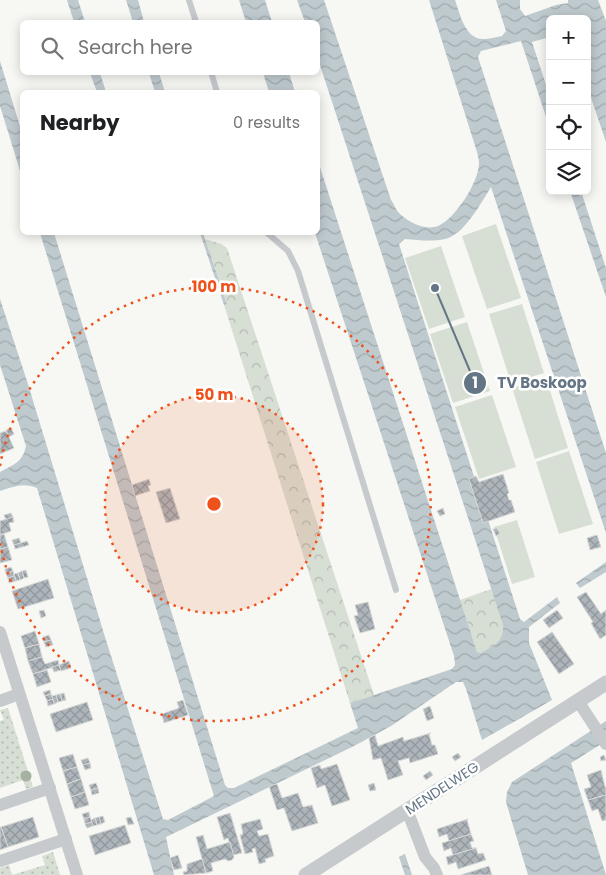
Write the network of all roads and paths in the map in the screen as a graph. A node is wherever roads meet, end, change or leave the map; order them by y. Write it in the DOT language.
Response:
graph roads {
  1 [pos="189,0"];
  2 [pos="195,20"];
  3 [pos="212,75"];
  4 [pos="216,90"];
  5 [pos="269,235"];
  6 [pos="396,590"];
  7 [pos="1,640"];
  8 [pos="606,683"];
  9 [pos="19,694"];
  10 [pos="0,700"];
  11 [pos="578,701"];
  12 [pos="606,744"];
  13 [pos="50,788"];
  14 [pos="0,805"];
  15 [pos="407,810"];
  16 [pos="66,839"];
  17 [pos="0,861"];
  18 [pos="311,874"];
  19 [pos="77,875"];
  20 [pos="436,875"];
  1 -- 2 [label="lane"];
  3 -- 4 [label="lane"];
  5 -- 6 [label="lane"];
  7 -- 9 [label="street"];
  8 -- 11 [label="street, MENDELWEG"];
  9 -- 10 [label="street"];
  9 -- 13 [label="street"];
  11 -- 12 [label="street"];
  11 -- 15 [label="street, MENDELWEG"];
  13 -- 14 [label="street"];
  13 -- 16 [label="street"];
  15 -- 18 [label="street, MENDELWEG"];
  15 -- 20 [label="street"];
  16 -- 17 [label="street"];
  16 -- 19 [label="street"];
}
